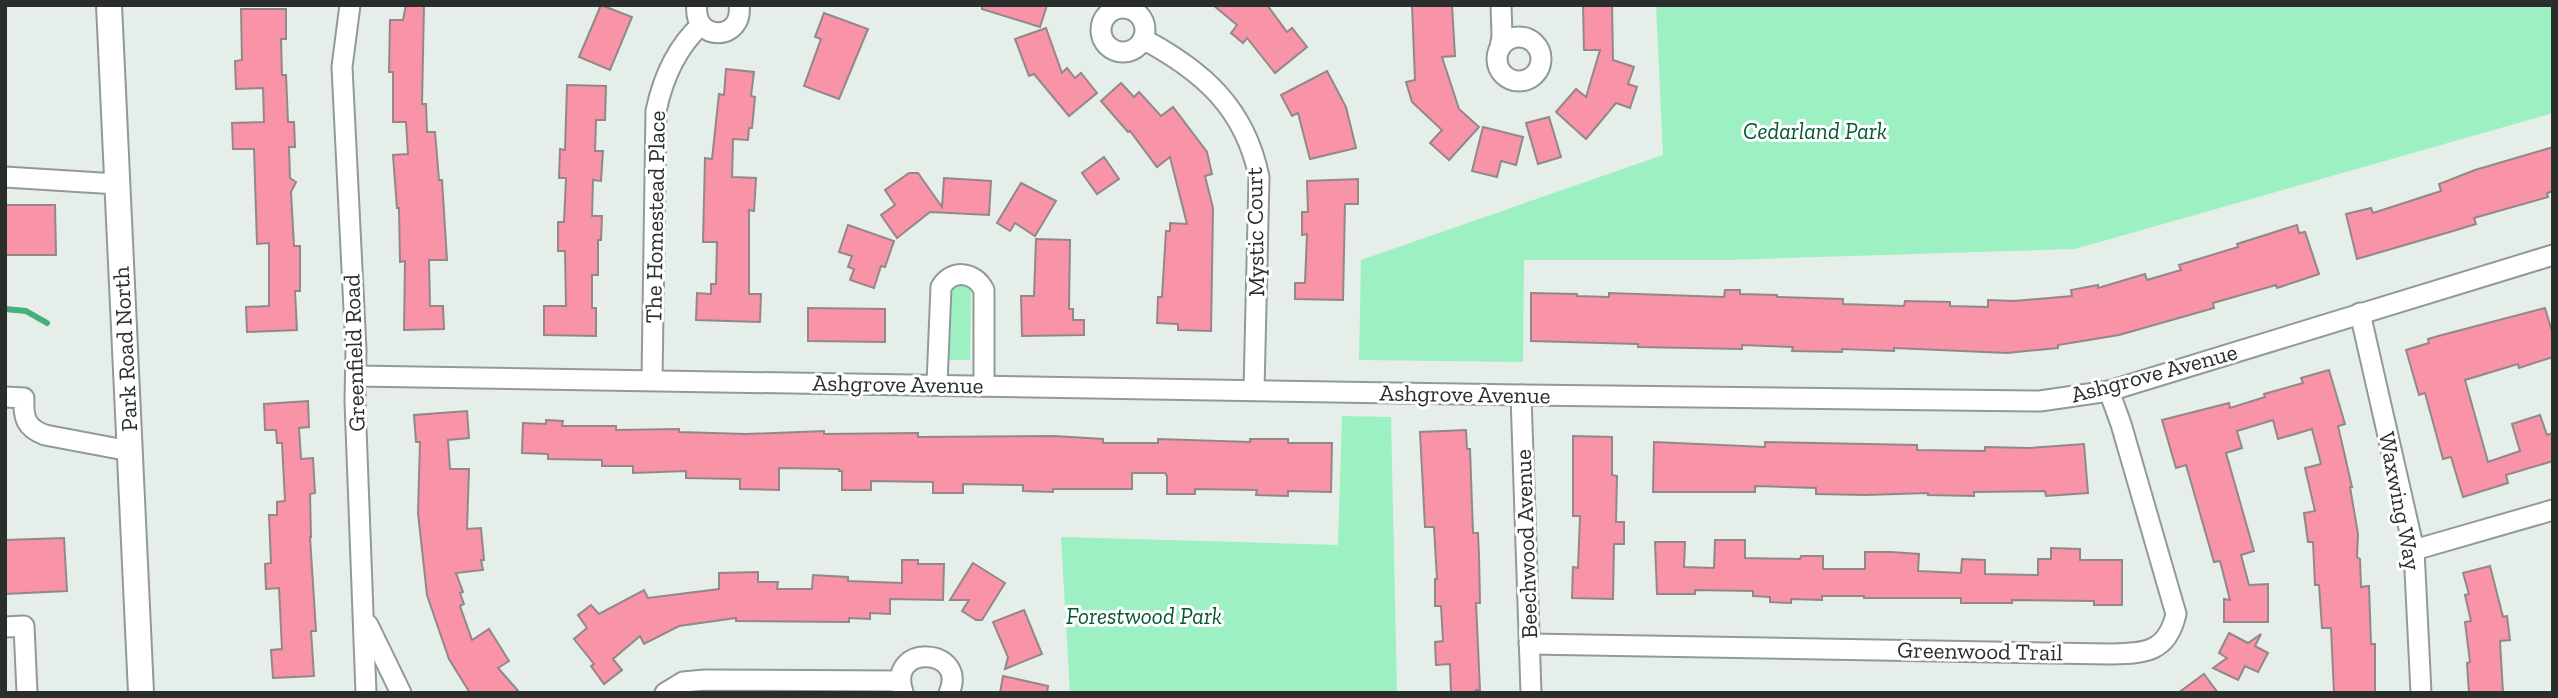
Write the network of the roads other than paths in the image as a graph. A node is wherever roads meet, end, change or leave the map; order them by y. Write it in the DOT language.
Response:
graph roads {
  1 [pos="109,5"];
  2 [pos="350,5"];
  3 [pos="697,5"];
  4 [pos="739,5"];
  5 [pos="1501,5"];
  6 [pos="701,25"];
  7 [pos="1143,39"];
  8 [pos="1500,48"];
  9 [pos="5,177"];
  10 [pos="117,184"];
  11 [pos="2553,255"];
  12 [pos="2360,313"];
  13 [pos="356,376"];
  14 [pos="652,380"];
  15 [pos="937,384"];
  16 [pos="984,386"];
  17 [pos="1254,390"];
  18 [pos="2109,391"];
  19 [pos="1521,395"];
  20 [pos="5,397"];
  21 [pos="130,451"];
  22 [pos="2553,510"];
  23 [pos="2414,550"];
  24 [pos="363,615"];
  25 [pos="5,627"];
  26 [pos="1529,644"];
  27 [pos="902,687"];
  28 [pos="27,693"];
  29 [pos="141,693"];
  30 [pos="366,693"];
  31 [pos="401,693"];
  32 [pos="665,693"];
  33 [pos="948,693"];
  34 [pos="1531,693"];
  35 [pos="2421,693"];
  1 -- 10 [label="main road, Park Road North"];
  2 -- 13 [label="street, Greenfield Road"];
  3 -- 6 [label="street"];
  4 -- 6 [label="street"];
  5 -- 8 [label="street"];
  6 -- 14 [label="street, The Homestead Place"];
  7 -- 17 [label="street, Mystic Court"];
  9 -- 10 [label="street"];
  10 -- 21 [label="main road, Park Road North"];
  11 -- 12 [label="street, Ashgrove Avenue"];
  12 -- 18 [label="street, Ashgrove Avenue"];
  12 -- 23 [label="street, Waxwing Way"];
  13 -- 14 [label="street, Ashgrove Avenue"];
  13 -- 24 [label="street, Greenfield Road"];
  14 -- 15 [label="street, Ashgrove Avenue"];
  15 -- 16 [label="street, Ashgrove Avenue"];
  15 -- 16 [label="street"];
  16 -- 17 [label="street, Ashgrove Avenue"];
  17 -- 19 [label="street, Ashgrove Avenue"];
  18 -- 19 [label="street, Ashgrove Avenue"];
  18 -- 26 [label="street, Greenwood Trail"];
  19 -- 26 [label="street, Beechwood Avenue"];
  20 -- 21 [label="street"];
  21 -- 29 [label="main road, Park Road North"];
  22 -- 23 [label="street"];
  23 -- 35 [label="street, Waxwing Way"];
  24 -- 30 [label="street"];
  24 -- 31 [label="street, Greenfield Road"];
  25 -- 28 [label="street"];
  26 -- 34 [label="street, Beechwood Avenue"];
  27 -- 32 [label="street"];
  27 -- 33 [label="street"];
}
